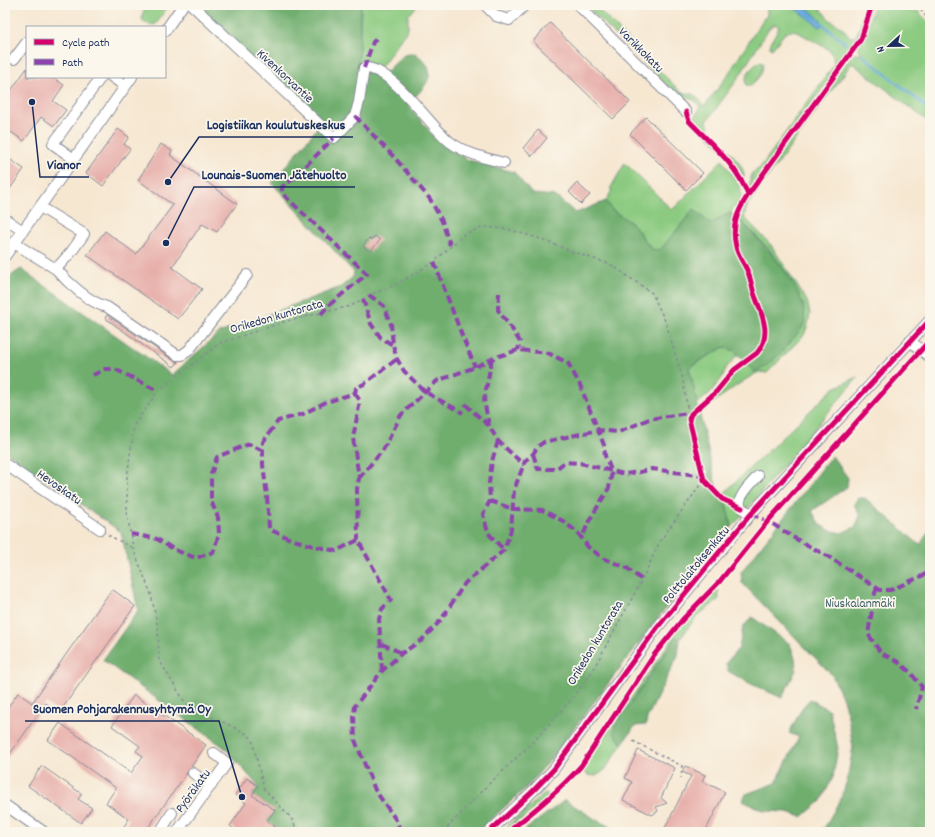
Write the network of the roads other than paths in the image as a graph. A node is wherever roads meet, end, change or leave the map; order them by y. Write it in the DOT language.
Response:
graph roads {
  1 [pos="183,5"];
  2 [pos="192,5"];
  3 [pos="485,5"];
  4 [pos="525,5"];
  5 [pos="578,5"];
  6 [pos="166,30"];
  7 [pos="26,43"];
  8 [pos="14,59"];
  9 [pos="100,78"];
  10 [pos="114,78"];
  11 [pos="131,78"];
  12 [pos="126,86"];
  13 [pos="686,112"];
  14 [pos="74,158"];
  15 [pos="504,163"];
  16 [pos="40,207"];
  17 [pos="5,219"];
  18 [pos="23,231"];
  19 [pos="14,243"];
  20 [pos="5,256"];
  21 [pos="56,269"];
  22 [pos="247,275"];
  23 [pos="930,320"];
  24 [pos="910,341"];
  25 [pos="930,357"];
  26 [pos="5,464"];
  27 [pos="758,476"];
  28 [pos="751,514"];
  29 [pos="100,529"];
  30 [pos="214,753"];
  31 [pos="194,773"];
  32 [pos="211,786"];
  33 [pos="5,805"];
  34 [pos="172,813"];
  35 [pos="44,832"];
  36 [pos="160,832"];
  37 [pos="178,832"];
  38 [pos="489,832"];
  1 -- 6 [label="street"];
  2 -- 15 [label="street, Kivenkorvantie"];
  3 -- 4 [label="street"];
  5 -- 13 [label="street, Varikkokatu"];
  7 -- 8 [label="street"];
  9 -- 14 [label="street"];
  10 -- 12 [label="street"];
  11 -- 12 [label="street"];
  12 -- 14 [label="street"];
  14 -- 16 [label="street"];
  16 -- 18 [label="street"];
  16 -- 21 [label="street"];
  17 -- 18 [label="street"];
  18 -- 19 [label="street"];
  19 -- 20 [label="street"];
  19 -- 21 [label="street"];
  21 -- 22 [label="street"];
  23 -- 24 [label="street, Polttolaitoksenkatu"];
  24 -- 25 [label="street"];
  24 -- 28 [label="street, Polttolaitoksenkatu"];
  26 -- 29 [label="street, Hevoskatu"];
  27 -- 28 [label="street"];
  28 -- 38 [label="street, Polttolaitoksenkatu"];
  30 -- 32 [label="street, Pyöräkatu"];
  31 -- 32 [label="street"];
  32 -- 37 [label="street, Pyöräkatu"];
  33 -- 35 [label="street"];
  34 -- 36 [label="street"];
}
